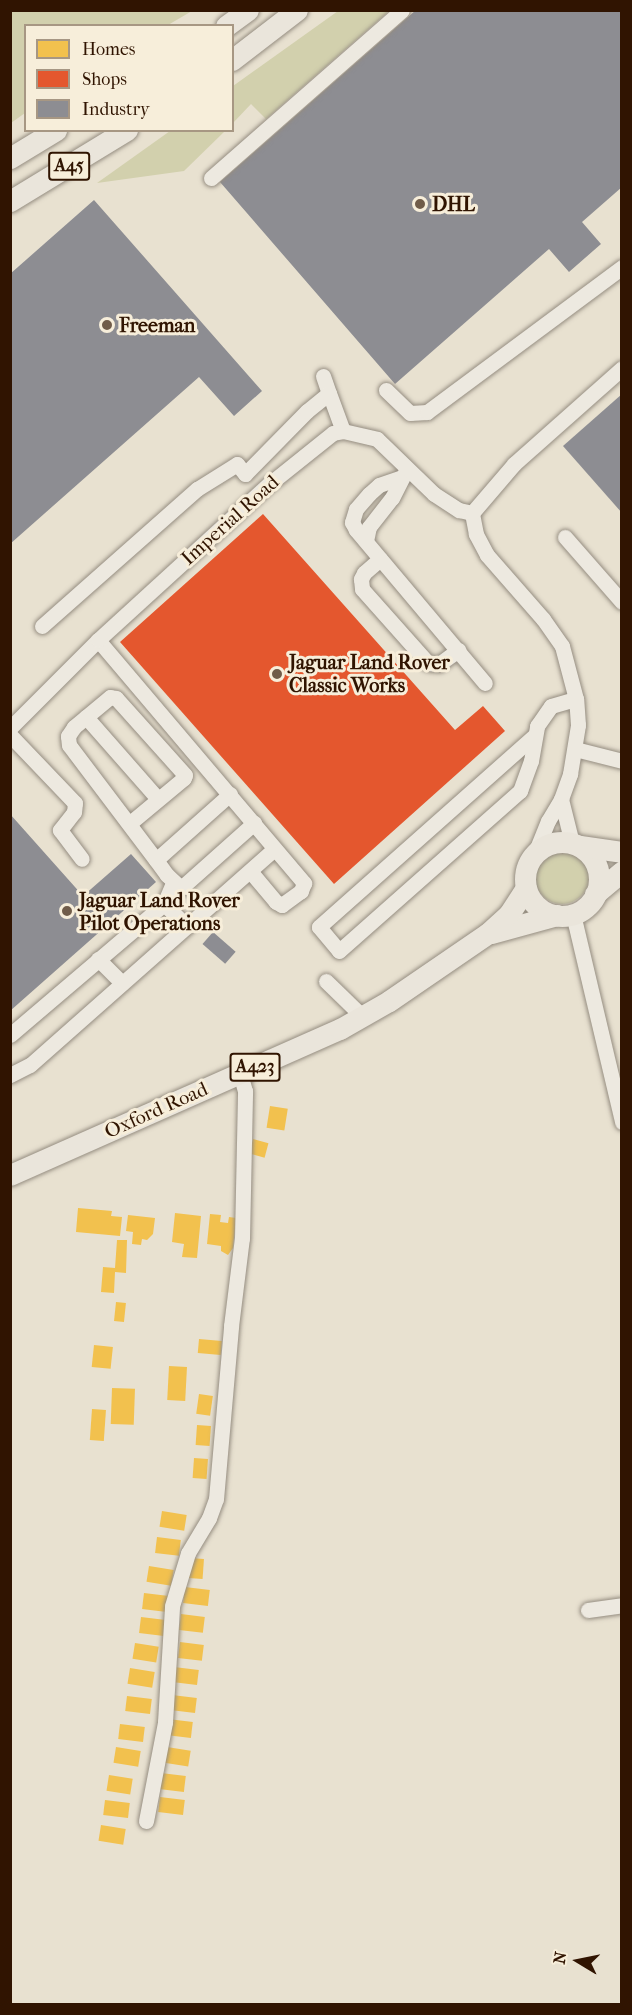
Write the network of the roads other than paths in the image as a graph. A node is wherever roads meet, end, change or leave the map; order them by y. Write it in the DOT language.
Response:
graph roads {
  1 [pos="248,10"];
  2 [pos="297,10"];
  3 [pos="402,10"];
  4 [pos="229,24"];
  5 [pos="234,58"];
  6 [pos="53,132"];
  7 [pos="124,132"];
  8 [pos="10,158"];
  9 [pos="211,178"];
  10 [pos="10,201"];
  11 [pos="621,269"];
  12 [pos="621,368"];
  13 [pos="323,376"];
  14 [pos="386,390"];
  15 [pos="329,393"];
  16 [pos="343,430"];
  17 [pos="405,473"];
  18 [pos="472,513"];
  19 [pos="565,537"];
  20 [pos="366,541"];
  21 [pos="380,559"];
  22 [pos="621,602"];
  23 [pos="42,626"];
  24 [pos="98,640"];
  25 [pos="458,650"];
  26 [pos="485,683"];
  27 [pos="576,699"];
  28 [pos="86,717"];
  29 [pos="10,728"];
  30 [pos="10,735"];
  31 [pos="535,735"];
  32 [pos="575,749"];
  33 [pos="16,753"];
  34 [pos="621,761"];
  35 [pos="230,794"];
  36 [pos="158,799"];
  37 [pos="561,799"];
  38 [pos="130,823"];
  39 [pos="254,823"];
  40 [pos="576,845"];
  41 [pos="273,850"];
  42 [pos="621,852"];
  43 [pos="535,853"];
  44 [pos="82,859"];
  45 [pos="156,860"];
  46 [pos="250,871"];
  47 [pos="621,871"];
  48 [pos="173,883"];
  49 [pos="526,888"];
  50 [pos="595,894"];
  51 [pos="164,904"];
  52 [pos="565,915"];
  53 [pos="186,925"];
  54 [pos="487,934"];
  55 [pos="98,959"];
  56 [pos="326,981"];
  57 [pos="122,983"];
  58 [pos="362,1016"];
  59 [pos="10,1035"];
  60 [pos="240,1074"];
  61 [pos="10,1075"];
  62 [pos="621,1122"];
  63 [pos="10,1175"];
  64 [pos="621,1605"];
  65 [pos="588,1610"];
  66 [pos="146,1821"];
  1 -- 4 [label="highway"];
  2 -- 5 [label="highway"];
  3 -- 9 [label="street"];
  6 -- 8 [label="highway, A45"];
  7 -- 10 [label="highway, A45"];
  11 -- 14 [label="street"];
  12 -- 18 [label="street"];
  13 -- 15 [label="street"];
  15 -- 16 [label="street"];
  15 -- 23 [label="street"];
  16 -- 17 [label="street"];
  16 -- 24 [label="street, Imperial Road"];
  17 -- 18 [label="street"];
  17 -- 20 [label="street"];
  17 -- 20 [label="street"];
  18 -- 27 [label="street"];
  19 -- 22 [label="street"];
  20 -- 21 [label="street"];
  21 -- 25 [label="street"];
  21 -- 25 [label="street"];
  24 -- 29 [label="street, Imperial Road"];
  24 -- 35 [label="street"];
  25 -- 26 [label="street"];
  27 -- 31 [label="street"];
  27 -- 32 [label="street"];
  28 -- 36 [label="street"];
  28 -- 36 [label="street"];
  28 -- 38 [label="street"];
  30 -- 33 [label="street"];
  31 -- 31 [label="street"];
  32 -- 34 [label="street"];
  32 -- 37 [label="street"];
  33 -- 44 [label="street"];
  35 -- 39 [label="street"];
  35 -- 45 [label="street"];
  36 -- 38 [label="street"];
  37 -- 40 [label="street"];
  37 -- 43 [label="street"];
  38 -- 45 [label="street"];
  39 -- 41 [label="street"];
  39 -- 48 [label="street"];
  40 -- 42 [label="highway"];
  40 -- 43 [label="highway"];
  40 -- 50 [label="highway"];
  41 -- 46 [label="street"];
  41 -- 46 [label="street"];
  43 -- 49 [label="highway"];
  45 -- 48 [label="street"];
  46 -- 53 [label="street"];
  47 -- 50 [label="highway"];
  48 -- 51 [label="street"];
  49 -- 52 [label="highway"];
  49 -- 54 [label="highway, Oxford Road / A423"];
  50 -- 52 [label="highway"];
  51 -- 53 [label="street"];
  51 -- 55 [label="street"];
  52 -- 54 [label="highway, Oxford Road / A423"];
  52 -- 62 [label="street"];
  53 -- 57 [label="street"];
  54 -- 58 [label="highway, Oxford Road / A423"];
  55 -- 57 [label="street"];
  55 -- 59 [label="street"];
  56 -- 58 [label="street"];
  57 -- 61 [label="street"];
  58 -- 60 [label="highway, Oxford Road / A423"];
  60 -- 63 [label="highway, Oxford Road / A423"];
  60 -- 66 [label="street"];
  64 -- 65 [label="street"];
}
